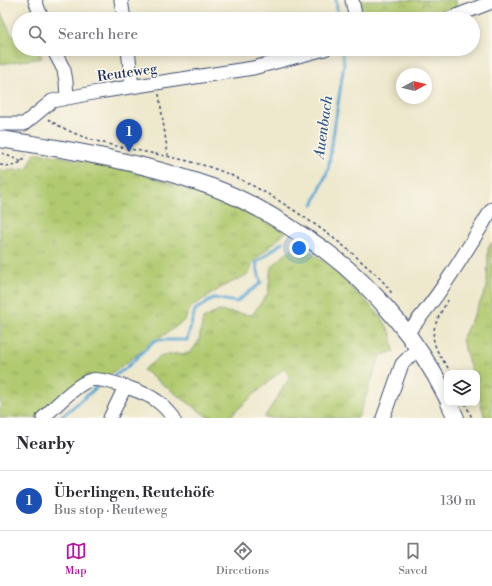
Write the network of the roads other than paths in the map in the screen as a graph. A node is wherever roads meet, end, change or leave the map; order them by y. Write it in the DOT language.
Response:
graph roads {
  1 [pos="34,0"];
  2 [pos="121,0"];
  3 [pos="352,0"];
  4 [pos="492,2"];
  5 [pos="39,12"];
  6 [pos="123,12"];
  7 [pos="355,12"];
  8 [pos="466,12"];
  9 [pos="57,56"];
  10 [pos="129,56"];
  11 [pos="298,56"];
  12 [pos="132,87"];
  13 [pos="67,98"];
  14 [pos="0,124"];
  15 [pos="0,139"];
  16 [pos="492,209"];
  17 [pos="407,333"];
  18 [pos="417,349"];
  19 [pos="125,387"];
  20 [pos="444,393"];
  21 [pos="450,406"];
  22 [pos="43,418"];
  23 [pos="110,418"];
  24 [pos="174,418"];
  25 [pos="384,418"];
  26 [pos="456,418"];
  1 -- 5 [label="street"];
  2 -- 6 [label="street"];
  3 -- 7 [label="street"];
  4 -- 8 [label="street"];
  9 -- 13 [label="street"];
  10 -- 12 [label="street"];
  11 -- 12 [label="street, Reuteweg"];
  12 -- 13 [label="street, Reuteweg"];
  13 -- 14 [label="street, Reuteweg"];
  15 -- 17 [label="main road"];
  16 -- 17 [label="street"];
  17 -- 18 [label="main road"];
  18 -- 20 [label="main road"];
  18 -- 25 [label="street"];
  19 -- 22 [label="street"];
  19 -- 23 [label="street"];
  19 -- 24 [label="street"];
  21 -- 26 [label="main road"];
}
